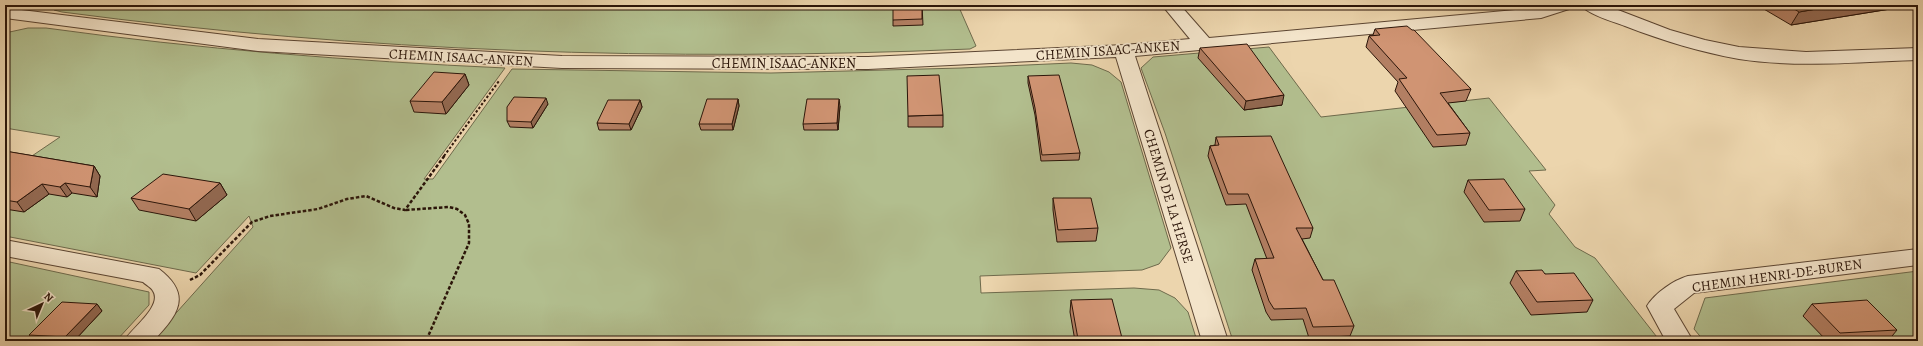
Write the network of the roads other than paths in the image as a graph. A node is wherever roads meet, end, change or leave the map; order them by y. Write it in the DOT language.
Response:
graph roads {
  1 [pos="18,5"];
  2 [pos="1171,5"];
  3 [pos="1563,5"];
  4 [pos="1590,5"];
  5 [pos="5,13"];
  6 [pos="1204,44"];
  7 [pos="1124,51"];
  8 [pos="1918,54"];
  9 [pos="5,248"];
  10 [pos="1918,257"];
  11 [pos="137,341"];
  12 [pos="1215,341"];
  13 [pos="1680,341"];
  1 -- 5 [label="street"];
  2 -- 6 [label="street"];
  3 -- 6 [label="street, CHEMIN ISAAC-ANKEN"];
  4 -- 8 [label="street"];
  5 -- 7 [label="street, CHEMIN ISAAC-ANKEN"];
  6 -- 7 [label="street, CHEMIN ISAAC-ANKEN"];
  7 -- 12 [label="street, CHEMIN DE LA HERSE"];
  9 -- 11 [label="street"];
  10 -- 13 [label="street, CHEMIN HENRI-DE-BUREN"];
}
